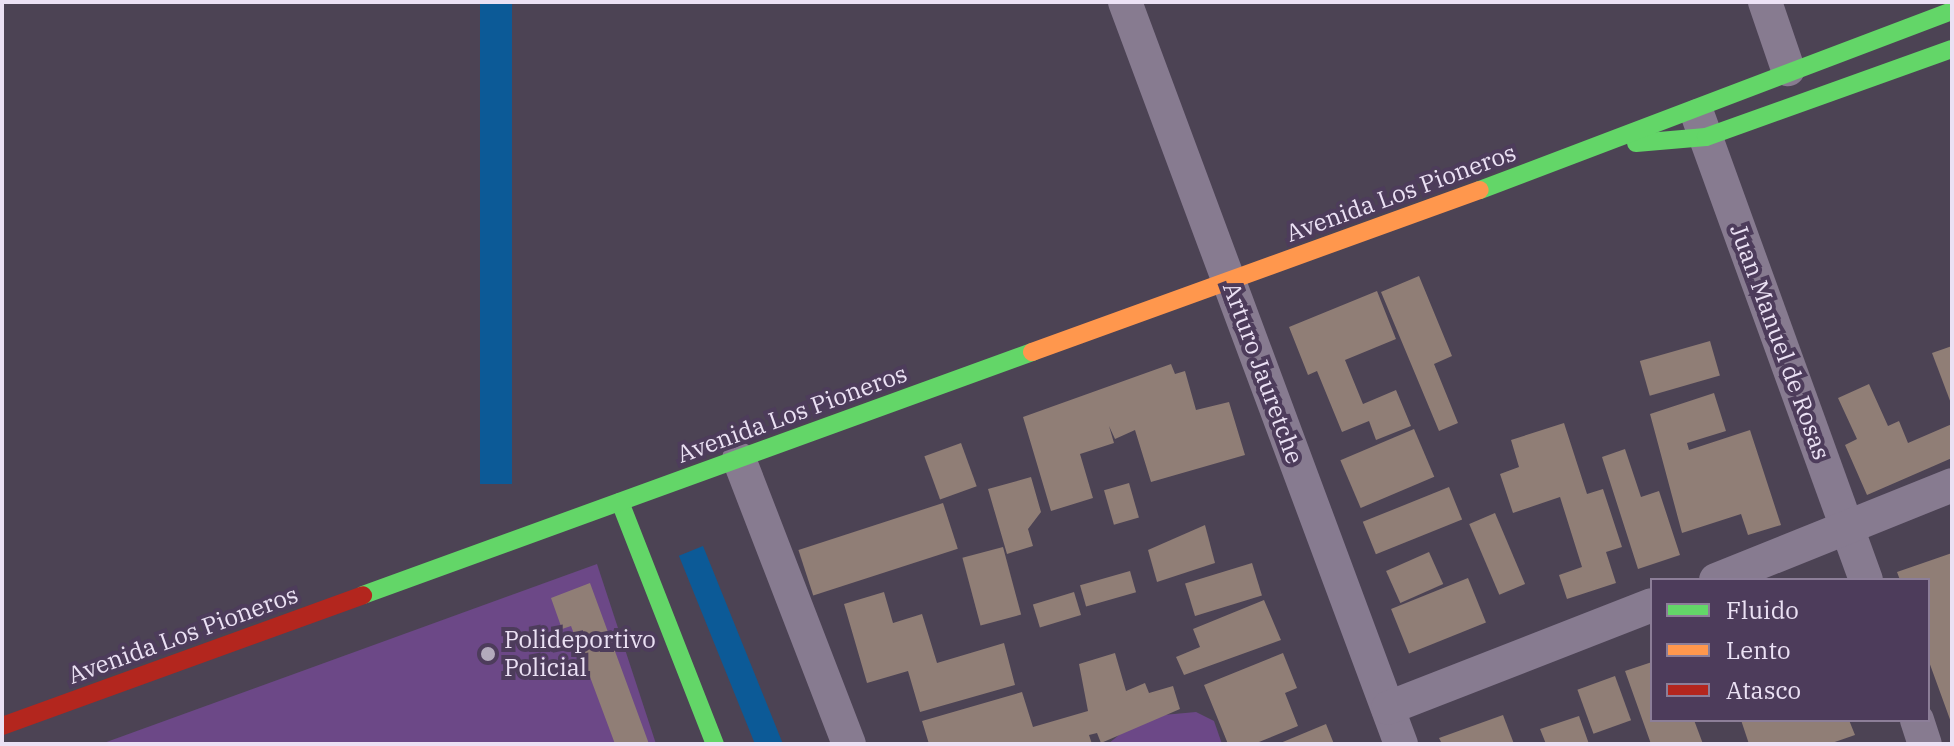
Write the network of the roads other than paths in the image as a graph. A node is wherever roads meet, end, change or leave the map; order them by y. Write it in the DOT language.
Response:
graph roads {
  1 [pos="1125,2"];
  2 [pos="1765,2"];
  3 [pos="1952,11"];
  4 [pos="1952,49"];
  5 [pos="1788,69"];
  6 [pos="1694,104"];
  7 [pos="1706,137"];
  8 [pos="1598,147"];
  9 [pos="1229,281"];
  10 [pos="739,459"];
  11 [pos="1952,485"];
  12 [pos="620,502"];
  13 [pos="1848,529"];
  14 [pos="1721,578"];
  15 [pos="1865,578"];
  16 [pos="1650,606"];
  17 [pos="1388,708"];
  18 [pos="1918,722"];
  19 [pos="2,726"];
  20 [pos="715,744"];
  21 [pos="849,744"];
  22 [pos="1401,744"];
  23 [pos="1925,744"];
  1 -- 9 [label="street, Arturo Jauretche"];
  2 -- 5 [label="street"];
  3 -- 5 [label="main road, Avenida Los Pioneros"];
  4 -- 7 [label="main road, Avenida Los Pioneros"];
  5 -- 6 [label="main road, Avenida Los Pioneros"];
  6 -- 7 [label="street, Juan Manuel de Rosas"];
  6 -- 8 [label="main road, Avenida Los Pioneros"];
  7 -- 8 [label="main road, Avenida Los Pioneros"];
  7 -- 13 [label="street, Juan Manuel de Rosas"];
  8 -- 9 [label="main road, Avenida Los Pioneros"];
  9 -- 10 [label="main road, Avenida Los Pioneros"];
  9 -- 17 [label="street, Arturo Jauretche"];
  10 -- 12 [label="main road, Avenida Los Pioneros"];
  10 -- 21 [label="street"];
  11 -- 13 [label="street"];
  12 -- 19 [label="main road, Avenida Los Pioneros"];
  12 -- 20 [label="main road"];
  13 -- 14 [label="street"];
  13 -- 15 [label="street, Juan Manuel de Rosas"];
  16 -- 17 [label="street"];
  17 -- 22 [label="street, Arturo Jauretche"];
  18 -- 23 [label="street"];
}
